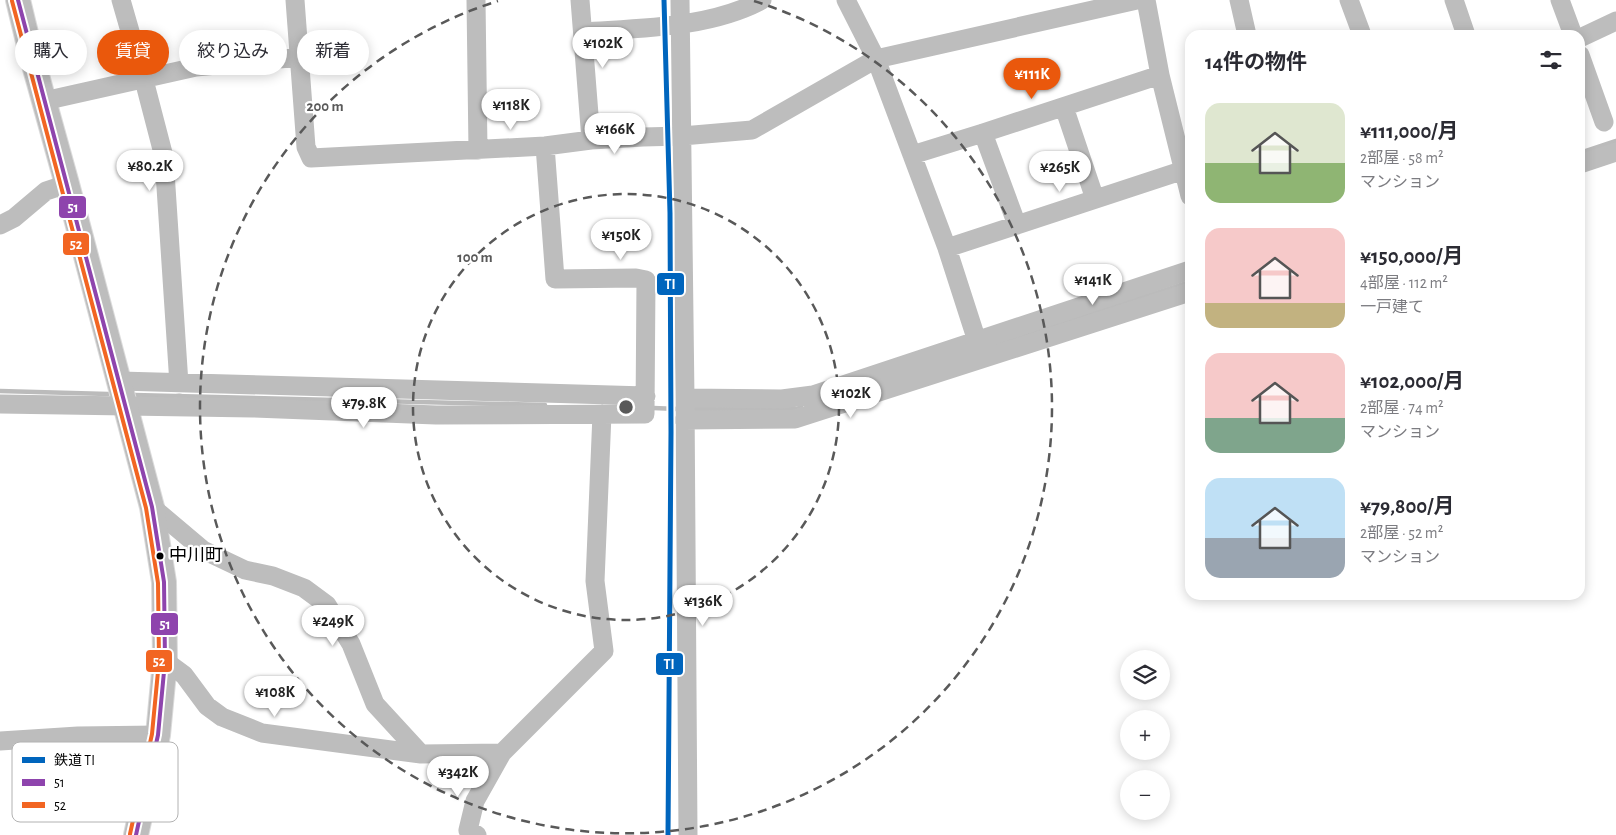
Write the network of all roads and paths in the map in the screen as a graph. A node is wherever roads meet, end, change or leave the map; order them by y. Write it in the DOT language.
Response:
graph roads {
  1 [pos="18,0"];
  2 [pos="121,0"];
  3 [pos="295,0"];
  4 [pos="476,0"];
  5 [pos="580,0"];
  6 [pos="680,0"];
  7 [pos="762,0"];
  8 [pos="846,0"];
  9 [pos="1137,0"];
  10 [pos="1146,0"];
  11 [pos="1239,0"];
  12 [pos="1349,0"];
  13 [pos="1454,0"];
  14 [pos="1560,0"];
  15 [pos="1616,21"];
  16 [pos="681,25"];
  17 [pos="298,30"];
  18 [pos="1246,30"];
  19 [pos="1360,30"];
  20 [pos="1464,30"];
  21 [pos="1571,30"];
  22 [pos="584,32"];
  23 [pos="1585,36"];
  24 [pos="297,57"];
  25 [pos="876,59"];
  26 [pos="1585,69"];
  27 [pos="301,75"];
  28 [pos="1160,75"];
  29 [pos="144,80"];
  30 [pos="44,101"];
  31 [pos="1064,107"];
  32 [pos="1604,122"];
  33 [pos="983,133"];
  34 [pos="682,136"];
  35 [pos="591,140"];
  36 [pos="545,146"];
  37 [pos="478,150"];
  38 [pos="1616,152"];
  39 [pos="912,155"];
  40 [pos="1585,162"];
  41 [pos="1184,170"];
  42 [pos="1185,174"];
  43 [pos="67,184"];
  44 [pos="1095,199"];
  45 [pos="0,225"];
  46 [pos="1017,225"];
  47 [pos="947,248"];
  48 [pos="1185,272"];
  49 [pos="1185,294"];
  50 [pos="977,341"];
  51 [pos="120,381"];
  52 [pos="179,384"];
  53 [pos="646,396"];
  54 [pos="686,398"];
  55 [pos="0,404"];
  56 [pos="126,407"];
  57 [pos="602,414"];
  58 [pos="684,420"];
  59 [pos="152,506"];
  60 [pos="165,661"];
  61 [pos="158,735"];
  62 [pos="0,741"];
  63 [pos="156,742"];
  64 [pos="502,753"];
  65 [pos="421,754"];
  66 [pos="139,822"];
  67 [pos="136,835"];
  68 [pos="477,835"];
  69 [pos="688,835"];
  1 -- 30 [label="main road"];
  2 -- 29 [label="street"];
  3 -- 17 [label="street"];
  4 -- 37 [label="street"];
  5 -- 22 [label="street"];
  6 -- 16 [label="street"];
  7 -- 16 [label="street"];
  8 -- 25 [label="street"];
  9 -- 25 [label="street"];
  10 -- 28 [label="street"];
  11 -- 18 [label="street"];
  12 -- 19 [label="street"];
  13 -- 20 [label="street"];
  14 -- 21 [label="street"];
  15 -- 23 [label="street"];
  16 -- 22 [label="street"];
  16 -- 34 [label="street"];
  22 -- 35 [label="street"];
  24 -- 29 [label="street"];
  25 -- 34 [label="street"];
  25 -- 39 [label="street"];
  26 -- 32 [label="street"];
  27 -- 37 [label="street"];
  28 -- 31 [label="street"];
  28 -- 41 [label="street"];
  29 -- 30 [label="street"];
  29 -- 52 [label="street"];
  30 -- 43 [label="main road"];
  31 -- 33 [label="street"];
  31 -- 44 [label="street"];
  33 -- 39 [label="street"];
  33 -- 46 [label="street"];
  34 -- 35 [label="street"];
  34 -- 54 [label="street"];
  35 -- 36 [label="street"];
  36 -- 37 [label="street"];
  36 -- 53 [label="street"];
  38 -- 40 [label="street"];
  39 -- 47 [label="street"];
  41 -- 42 [label="street"];
  41 -- 44 [label="street"];
  43 -- 45 [label="street"];
  43 -- 51 [label="main road"];
  44 -- 46 [label="street"];
  46 -- 47 [label="street"];
  47 -- 50 [label="street"];
  48 -- 50 [label="street"];
  49 -- 58 [label="street"];
  50 -- 54 [label="street"];
  51 -- 52 [label="street"];
  51 -- 56 [label="main road"];
  52 -- 53 [label="street"];
  53 -- 57 [label="street"];
  54 -- 58 [label="street"];
  55 -- 56 [label="street"];
  56 -- 57 [label="street"];
  56 -- 59 [label="main road"];
  57 -- 64 [label="street"];
  58 -- 69 [label="street"];
  59 -- 60 [label="main road"];
  59 -- 65 [label="street"];
  60 -- 61 [label="main road"];
  60 -- 65 [label="street"];
  61 -- 62 [label="street"];
  61 -- 63 [label="main road"];
  64 -- 65 [label="street"];
  64 -- 68 [label="street"];
  66 -- 67 [label="main road"];
}
